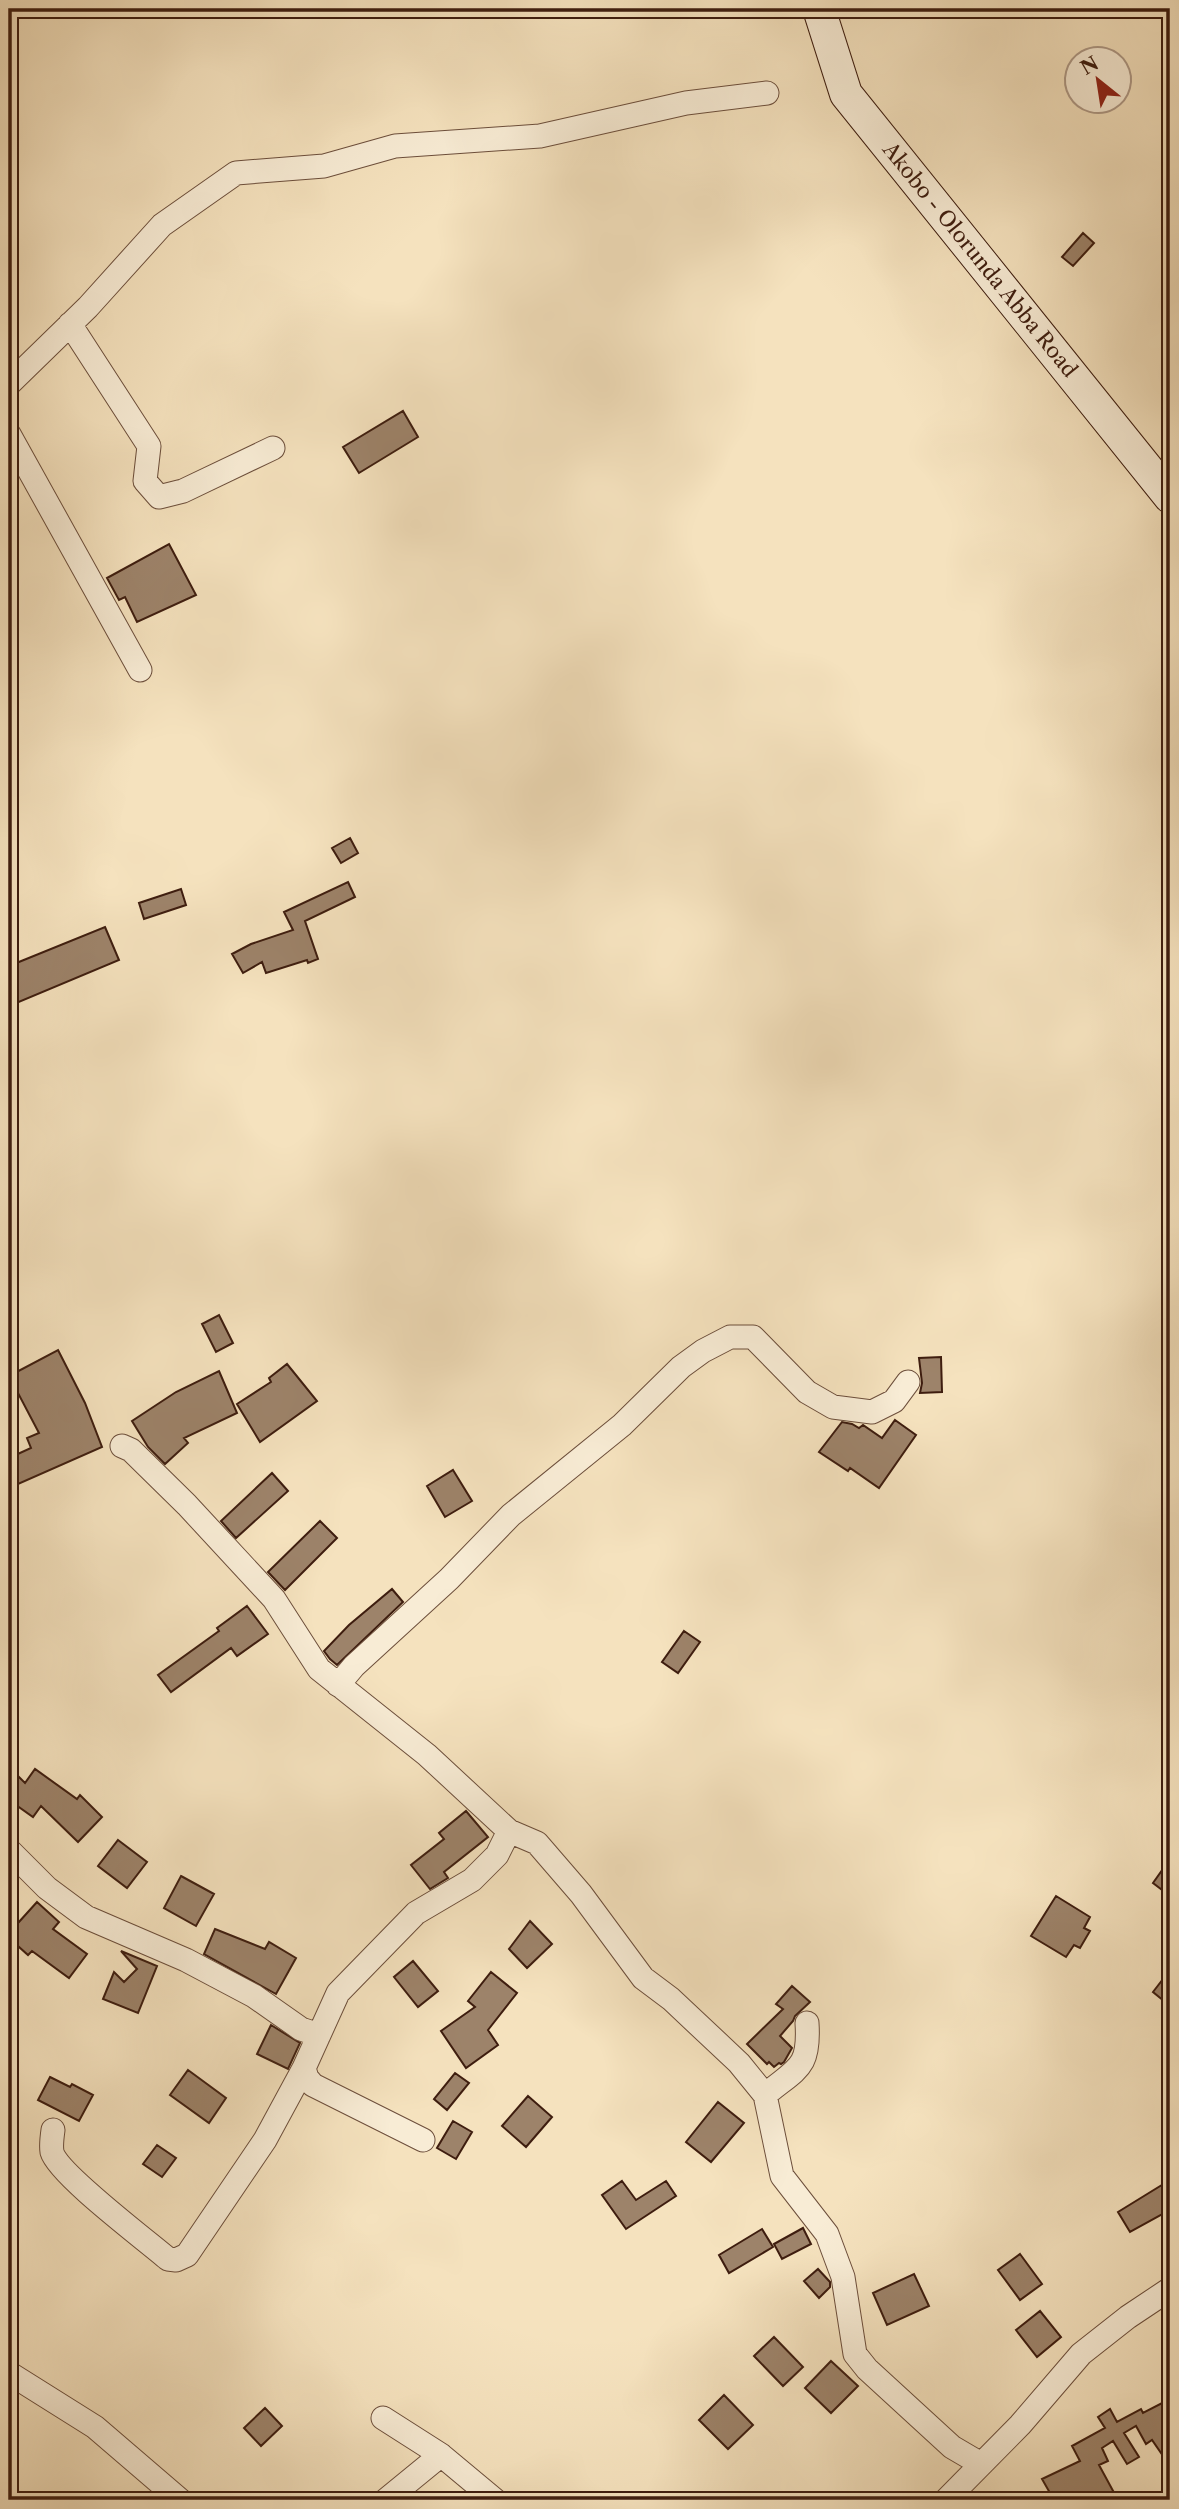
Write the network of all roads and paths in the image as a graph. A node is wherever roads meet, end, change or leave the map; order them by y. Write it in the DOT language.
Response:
graph roads {
  1 [pos="820,9"];
  2 [pos="767,93"];
  3 [pos="70,324"];
  4 [pos="9,384"];
  5 [pos="9,434"];
  6 [pos="274,448"];
  7 [pos="1170,497"];
  8 [pos="140,670"];
  9 [pos="908,1382"];
  10 [pos="122,1447"];
  11 [pos="338,1685"];
  12 [pos="509,1831"];
  13 [pos="9,1850"];
  14 [pos="807,2023"];
  15 [pos="318,2035"];
  16 [pos="304,2068"];
  17 [pos="765,2095"];
  18 [pos="52,2130"];
  19 [pos="423,2140"];
  20 [pos="1170,2289"];
  21 [pos="9,2373"];
  22 [pos="383,2418"];
  23 [pos="440,2455"];
  24 [pos="981,2464"];
  25 [pos="180,2500"];
  26 [pos="387,2500"];
  27 [pos="495,2500"];
  28 [pos="946,2500"];
  1 -- 7 [label="main road, Akobo - Olorunda Abba Road"];
  2 -- 3 [label="street"];
  3 -- 4 [label="street"];
  3 -- 6 [label="street"];
  5 -- 8 [label="street"];
  9 -- 11 [label="street"];
  10 -- 11 [label="street"];
  11 -- 12 [label="street"];
  12 -- 15 [label="street"];
  12 -- 17 [label="street"];
  13 -- 15 [label="street"];
  14 -- 17 [label="street"];
  15 -- 16 [label="street"];
  16 -- 18 [label="street"];
  16 -- 19 [label="street"];
  17 -- 24 [label="street"];
  20 -- 24 [label="street"];
  21 -- 25 [label="street"];
  22 -- 23 [label="street"];
  23 -- 26 [label="street"];
  23 -- 27 [label="street"];
  24 -- 28 [label="street"];
}
